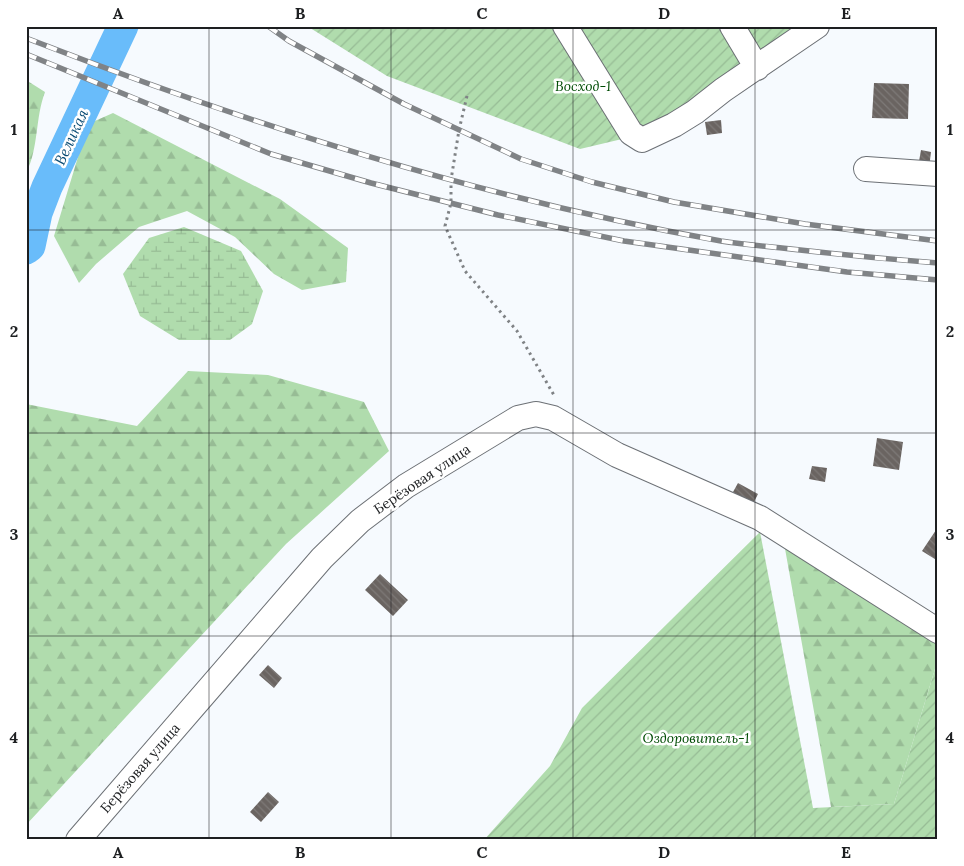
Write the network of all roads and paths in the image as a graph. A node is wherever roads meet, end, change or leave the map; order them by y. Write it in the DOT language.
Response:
graph roads {
  1 [pos="565,26"];
  2 [pos="732,26"];
  3 [pos="816,26"];
  4 [pos="757,68"];
  5 [pos="467,96"];
  6 [pos="866,169"];
  7 [pos="938,174"];
  8 [pos="569,427"];
  9 [pos="938,631"];
  10 [pos="78,840"];
  1 -- 4 [label="street"];
  2 -- 4 [label="street"];
  3 -- 4 [label="street"];
  5 -- 8 [label="path"];
  6 -- 7 [label="street"];
  8 -- 9 [label="street, Берёзовая улица"];
  8 -- 10 [label="street, Берёзовая улица"];
}
